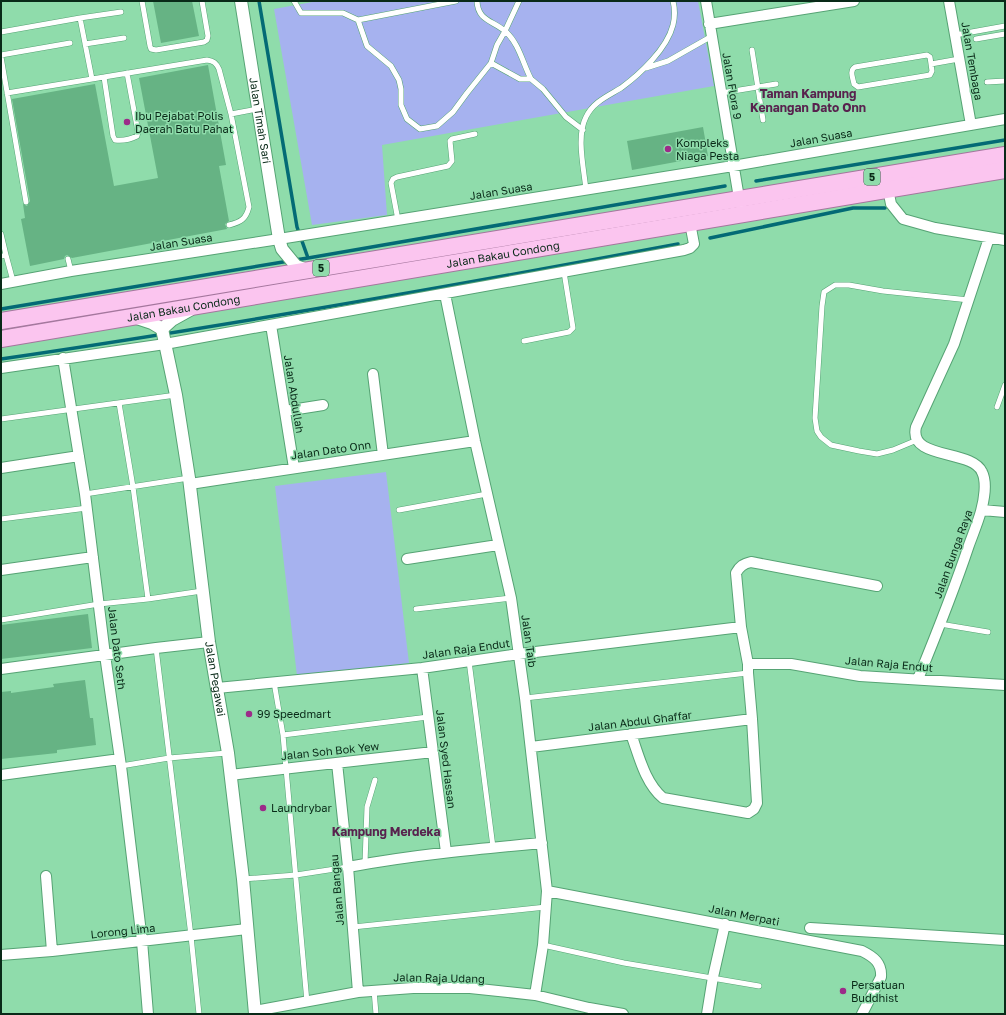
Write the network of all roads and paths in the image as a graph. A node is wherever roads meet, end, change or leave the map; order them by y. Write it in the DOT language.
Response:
graph roads {
  1 [pos="142,1"];
  2 [pos="202,1"];
  3 [pos="241,1"];
  4 [pos="294,1"];
  5 [pos="456,1"];
  6 [pos="477,1"];
  7 [pos="519,1"];
  8 [pos="673,1"];
  9 [pos="708,1"];
  10 [pos="852,1"];
  11 [pos="949,1"];
  12 [pos="807,5"];
  13 [pos="121,12"];
  14 [pos="80,18"];
  15 [pos="358,20"];
  16 [pos="710,24"];
  17 [pos="1005,26"];
  18 [pos="505,31"];
  19 [pos="1,32"];
  20 [pos="1005,34"];
  21 [pos="955,35"];
  22 [pos="712,36"];
  23 [pos="124,38"];
  24 [pos="976,39"];
  25 [pos="70,43"];
  26 [pos="85,44"];
  27 [pos="752,50"];
  28 [pos="1,56"];
  29 [pos="959,59"];
  30 [pos="491,63"];
  31 [pos="931,64"];
  32 [pos="646,68"];
  33 [pos="127,73"];
  34 [pos="104,77"];
  35 [pos="531,79"];
  36 [pos="92,80"];
  37 [pos="1005,81"];
  38 [pos="987,82"];
  39 [pos="776,84"];
  40 [pos="758,87"];
  41 [pos="7,93"];
  42 [pos="721,93"];
  43 [pos="258,108"];
  44 [pos="231,114"];
  45 [pos="1005,119"];
  46 [pos="763,120"];
  47 [pos="971,125"];
  48 [pos="583,130"];
  49 [pos="475,134"];
  50 [pos="1005,155"];
  51 [pos="733,166"];
  52 [pos="1005,170"];
  53 [pos="586,190"];
  54 [pos="891,191"];
  55 [pos="26,202"];
  56 [pos="740,206"];
  57 [pos="398,220"];
  58 [pos="690,223"];
  59 [pos="229,225"];
  60 [pos="1,234"];
  61 [pos="989,238"];
  62 [pos="1005,240"];
  63 [pos="281,244"];
  64 [pos="4,256"];
  65 [pos="68,258"];
  66 [pos="302,268"];
  67 [pos="71,271"];
  68 [pos="564,272"];
  69 [pos="13,281"];
  70 [pos="1,284"];
  71 [pos="445,294"];
  72 [pos="969,300"];
  73 [pos="198,306"];
  74 [pos="132,317"];
  75 [pos="1,321"];
  76 [pos="271,325"];
  77 [pos="164,336"];
  78 [pos="1,339"];
  79 [pos="524,341"];
  80 [pos="62,358"];
  81 [pos="1,368"];
  82 [pos="373,374"];
  83 [pos="1005,385"];
  84 [pos="176,395"];
  85 [pos="119,403"];
  86 [pos="323,405"];
  87 [pos="997,407"];
  88 [pos="72,409"];
  89 [pos="285,411"];
  90 [pos="1,419"];
  91 [pos="475,441"];
  92 [pos="921,444"];
  93 [pos="383,455"];
  94 [pos="79,456"];
  95 [pos="1,468"];
  96 [pos="294,468"];
  97 [pos="190,481"];
  98 [pos="134,487"];
  99 [pos="85,494"];
  100 [pos="487,494"];
  101 [pos="87,508"];
  102 [pos="399,510"];
  103 [pos="982,510"];
  104 [pos="1005,512"];
  105 [pos="1,519"];
  106 [pos="498,545"];
  107 [pos="93,556"];
  108 [pos="407,560"];
  109 [pos="1,570"];
  110 [pos="877,586"];
  111 [pos="202,591"];
  112 [pos="511,598"];
  113 [pos="148,599"];
  114 [pos="99,604"];
  115 [pos="416,609"];
  116 [pos="1,620"];
  117 [pos="940,624"];
  118 [pos="741,627"];
  119 [pos="988,632"];
  120 [pos="209,642"];
  121 [pos="156,648"];
  122 [pos="519,654"];
  123 [pos="105,655"];
  124 [pos="469,661"];
  125 [pos="422,668"];
  126 [pos="748,668"];
  127 [pos="1,669"];
  128 [pos="918,679"];
  129 [pos="274,682"];
  130 [pos="1005,685"];
  131 [pos="217,688"];
  132 [pos="525,698"];
  133 [pos="428,717"];
  134 [pos="752,720"];
  135 [pos="631,734"];
  136 [pos="283,735"];
  137 [pos="531,747"];
  138 [pos="433,752"];
  139 [pos="228,753"];
  140 [pos="169,758"];
  141 [pos="121,762"];
  142 [pos="337,763"];
  143 [pos="286,768"];
  144 [pos="230,775"];
  145 [pos="1,776"];
  146 [pos="375,780"];
  147 [pos="542,843"];
  148 [pos="493,847"];
  149 [pos="446,852"];
  150 [pos="365,864"];
  151 [pos="348,866"];
  152 [pos="296,875"];
  153 [pos="46,876"];
  154 [pos="243,878"];
  155 [pos="547,890"];
  156 [pos="546,906"];
  157 [pos="725,924"];
  158 [pos="353,927"];
  159 [pos="810,928"];
  160 [pos="247,929"];
  161 [pos="191,936"];
  162 [pos="1005,940"];
  163 [pos="142,941"];
  164 [pos="543,944"];
  165 [pos="52,951"];
  166 [pos="1,955"];
  167 [pos="713,977"];
  168 [pos="759,986"];
  169 [pos="374,990"];
  170 [pos="358,992"];
  171 [pos="535,995"];
  172 [pos="307,1002"];
  173 [pos="588,1011"];
  174 [pos="255,1012"];
  175 [pos="148,1014"];
  176 [pos="199,1014"];
  177 [pos="376,1014"];
  178 [pos="623,1014"];
  179 [pos="706,1014"];
  180 [pos="862,1014"];
  1 -- 2 [label="lane"];
  3 -- 43 [label="street, Jalan Timah Sari"];
  4 -- 15 [label="lane"];
  5 -- 15 [label="lane"];
  6 -- 18 [label="lane"];
  7 -- 18 [label="lane"];
  8 -- 32 [label="lane"];
  9 -- 16 [label="street, Jalan Flora 9"];
  10 -- 12 [label="street"];
  11 -- 21 [label="street, Jalan Tembaga"];
  12 -- 16 [label="street"];
  13 -- 14 [label="lane"];
  14 -- 19 [label="lane"];
  14 -- 26 [label="lane"];
  15 -- 30 [label="lane"];
  16 -- 22 [label="street, Jalan Flora 9"];
  17 -- 21 [label="lane"];
  18 -- 30 [label="lane"];
  18 -- 35 [label="lane"];
  20 -- 24 [label="lane"];
  21 -- 29 [label="street, Jalan Tembaga"];
  22 -- 32 [label="lane"];
  22 -- 42 [label="street, Jalan Flora 9"];
  23 -- 26 [label="lane"];
  25 -- 28 [label="lane"];
  26 -- 36 [label="lane"];
  27 -- 40 [label="lane"];
  28 -- 41 [label="lane"];
  29 -- 31 [label="lane"];
  29 -- 47 [label="street, Jalan Tembaga"];
  30 -- 35 [label="lane"];
  31 -- 31 [label="lane"];
  32 -- 48 [label="lane"];
  33 -- 34 [label="lane"];
  33 -- 34 [label="lane"];
  33 -- 44 [label="lane"];
  34 -- 36 [label="lane"];
  35 -- 48 [label="lane"];
  36 -- 41 [label="lane"];
  37 -- 38 [label="lane"];
  39 -- 40 [label="lane"];
  40 -- 42 [label="lane"];
  40 -- 46 [label="lane"];
  41 -- 55 [label="lane"];
  42 -- 51 [label="street, Jalan Flora 9"];
  43 -- 44 [label="lane"];
  43 -- 63 [label="street, Jalan Timah Sari"];
  44 -- 59 [label="lane"];
  45 -- 47 [label="street, Jalan Suasa"];
  47 -- 51 [label="street, Jalan Suasa"];
  48 -- 53 [label="lane"];
  49 -- 57 [label="lane"];
  50 -- 56 [label="main road, Jalan Bakau Condong / 5"];
  51 -- 53 [label="street, Jalan Suasa"];
  51 -- 56 [label="street, Jalan Flora 9"];
  52 -- 54 [label="main road, Jalan Bakau Condong / 5"];
  53 -- 57 [label="street, Jalan Suasa"];
  54 -- 56 [label="main road, Jalan Bakau Condong / 5"];
  54 -- 61 [label="street"];
  56 -- 58 [label="main road, Jalan Bakau Condong / 5"];
  56 -- 66 [label="main road, Jalan Bakau Condong / 5"];
  57 -- 63 [label="street, Jalan Suasa"];
  58 -- 68 [label="street"];
  58 -- 73 [label="main road, Jalan Bakau Condong / 5"];
  60 -- 64 [label="lane"];
  61 -- 62 [label="street"];
  61 -- 72 [label="street"];
  63 -- 66 [label="street"];
  63 -- 67 [label="street, Jalan Suasa"];
  64 -- 69 [label="lane"];
  65 -- 67 [label="lane"];
  66 -- 75 [label="main road, Jalan Bakau Condong / 5"];
  67 -- 69 [label="street, Jalan Suasa"];
  68 -- 71 [label="street"];
  68 -- 79 [label="lane"];
  69 -- 70 [label="street, Jalan Suasa"];
  71 -- 76 [label="street"];
  71 -- 91 [label="street, Jalan Taib"];
  72 -- 92 [label="street"];
  72 -- 92 [label="lane"];
  73 -- 74 [label="main road, Jalan Bakau Condong / 5"];
  73 -- 77 [label="street"];
  74 -- 77 [label="street"];
  74 -- 78 [label="main road, Jalan Bakau Condong / 5"];
  76 -- 77 [label="street"];
  76 -- 89 [label="street, Jalan Abdullah"];
  77 -- 80 [label="street"];
  77 -- 84 [label="street, Jalan Pegawai"];
  80 -- 81 [label="street"];
  80 -- 88 [label="street, Jalan Dato Seth"];
  82 -- 93 [label="street"];
  83 -- 87 [label="lane"];
  84 -- 85 [label="lane"];
  84 -- 97 [label="street, Jalan Pegawai"];
  85 -- 88 [label="lane"];
  85 -- 98 [label="lane"];
  86 -- 89 [label="street"];
  88 -- 90 [label="lane"];
  88 -- 94 [label="street, Jalan Dato Seth"];
  89 -- 96 [label="street, Jalan Abdullah"];
  91 -- 93 [label="street, Jalan Dato Onn"];
  91 -- 100 [label="street, Jalan Taib"];
  92 -- 103 [label="street, Jalan Bunga Raya"];
  93 -- 96 [label="street, Jalan Dato Onn"];
  94 -- 95 [label="street"];
  94 -- 99 [label="street, Jalan Dato Seth"];
  96 -- 97 [label="street, Jalan Dato Onn"];
  97 -- 98 [label="lane"];
  97 -- 111 [label="street, Jalan Pegawai"];
  98 -- 99 [label="lane"];
  98 -- 113 [label="lane"];
  99 -- 101 [label="street, Jalan Dato Seth"];
  100 -- 102 [label="lane"];
  100 -- 106 [label="street, Jalan Taib"];
  101 -- 105 [label="lane"];
  101 -- 107 [label="street, Jalan Dato Seth"];
  103 -- 104 [label="street"];
  103 -- 117 [label="street, Jalan Bunga Raya"];
  106 -- 108 [label="street"];
  106 -- 112 [label="street, Jalan Taib"];
  107 -- 109 [label="street"];
  107 -- 114 [label="street, Jalan Dato Seth"];
  110 -- 118 [label="street"];
  111 -- 113 [label="lane"];
  111 -- 120 [label="street, Jalan Pegawai"];
  112 -- 115 [label="lane"];
  112 -- 122 [label="street, Jalan Taib"];
  113 -- 114 [label="lane"];
  114 -- 116 [label="lane"];
  114 -- 123 [label="street, Jalan Dato Seth"];
  117 -- 119 [label="lane"];
  117 -- 128 [label="street, Jalan Bunga Raya"];
  118 -- 122 [label="street, Jalan Raja Endut"];
  118 -- 126 [label="street"];
  120 -- 121 [label="street"];
  120 -- 131 [label="street, Jalan Pegawai"];
  121 -- 123 [label="street"];
  121 -- 140 [label="lane"];
  122 -- 124 [label="street, Jalan Raja Endut"];
  122 -- 132 [label="street, Jalan Taib"];
  123 -- 127 [label="street"];
  123 -- 141 [label="street, Jalan Dato Seth"];
  124 -- 125 [label="street, Jalan Raja Endut"];
  124 -- 148 [label="lane"];
  125 -- 129 [label="street, Jalan Raja Endut"];
  125 -- 133 [label="street, Jalan Syed Hassan"];
  126 -- 128 [label="street, Jalan Raja Endut"];
  126 -- 132 [label="lane"];
  126 -- 134 [label="street"];
  128 -- 130 [label="street, Jalan Raja Endut"];
  129 -- 131 [label="street, Jalan Raja Endut"];
  129 -- 136 [label="lane"];
  131 -- 139 [label="street, Jalan Pegawai"];
  132 -- 137 [label="street, Jalan Taib"];
  133 -- 136 [label="lane"];
  133 -- 138 [label="street, Jalan Syed Hassan"];
  134 -- 135 [label="street, Jalan Abdul Ghaffar"];
  134 -- 135 [label="street"];
  135 -- 137 [label="street, Jalan Abdul Ghaffar"];
  136 -- 143 [label="lane"];
  137 -- 147 [label="street, Jalan Taib"];
  138 -- 142 [label="street, Jalan Soh Bok Yew"];
  138 -- 149 [label="street, Jalan Syed Hassan"];
  139 -- 140 [label="lane"];
  139 -- 144 [label="street, Jalan Pegawai"];
  140 -- 141 [label="lane"];
  140 -- 161 [label="lane"];
  141 -- 145 [label="street"];
  141 -- 163 [label="street, Jalan Dato Seth"];
  142 -- 143 [label="street, Jalan Soh Bok Yew"];
  142 -- 151 [label="street, Jalan Bangau"];
  143 -- 144 [label="street, Jalan Soh Bok Yew"];
  143 -- 152 [label="lane"];
  144 -- 154 [label="street, Jalan Pegawai"];
  146 -- 150 [label="lane"];
  147 -- 148 [label="street"];
  147 -- 155 [label="street, Jalan Taib"];
  148 -- 149 [label="street"];
  149 -- 150 [label="street"];
  150 -- 151 [label="street"];
  151 -- 152 [label="lane"];
  151 -- 158 [label="street, Jalan Bangau"];
  152 -- 154 [label="lane"];
  152 -- 172 [label="lane"];
  153 -- 165 [label="street"];
  154 -- 160 [label="street, Jalan Pegawai"];
  155 -- 156 [label="street, Jalan Taib"];
  155 -- 157 [label="street, Jalan Merpati"];
  156 -- 158 [label="lane"];
  156 -- 164 [label="street, Jalan Taib"];
  157 -- 167 [label="street"];
  157 -- 180 [label="street, Jalan Merpati"];
  158 -- 170 [label="street, Jalan Bangau"];
  159 -- 162 [label="street"];
  160 -- 161 [label="street, Lorong Lima"];
  160 -- 174 [label="street, Jalan Pegawai"];
  161 -- 163 [label="street, Lorong Lima"];
  161 -- 176 [label="lane"];
  163 -- 165 [label="street, Lorong Lima"];
  163 -- 175 [label="street, Jalan Dato Seth"];
  164 -- 167 [label="lane"];
  164 -- 171 [label="street, Jalan Taib"];
  165 -- 166 [label="street, Lorong Lima"];
  167 -- 168 [label="lane"];
  167 -- 179 [label="street"];
  169 -- 170 [label="street, Jalan Raja Udang"];
  169 -- 171 [label="street, Jalan Raja Udang"];
  169 -- 177 [label="lane"];
  170 -- 172 [label="street, Jalan Raja Udang"];
  171 -- 173 [label="street, Jalan Raja Udang"];
  172 -- 174 [label="street, Jalan Raja Udang"];
  173 -- 178 [label="street, Jalan Raja Udang"];
}
